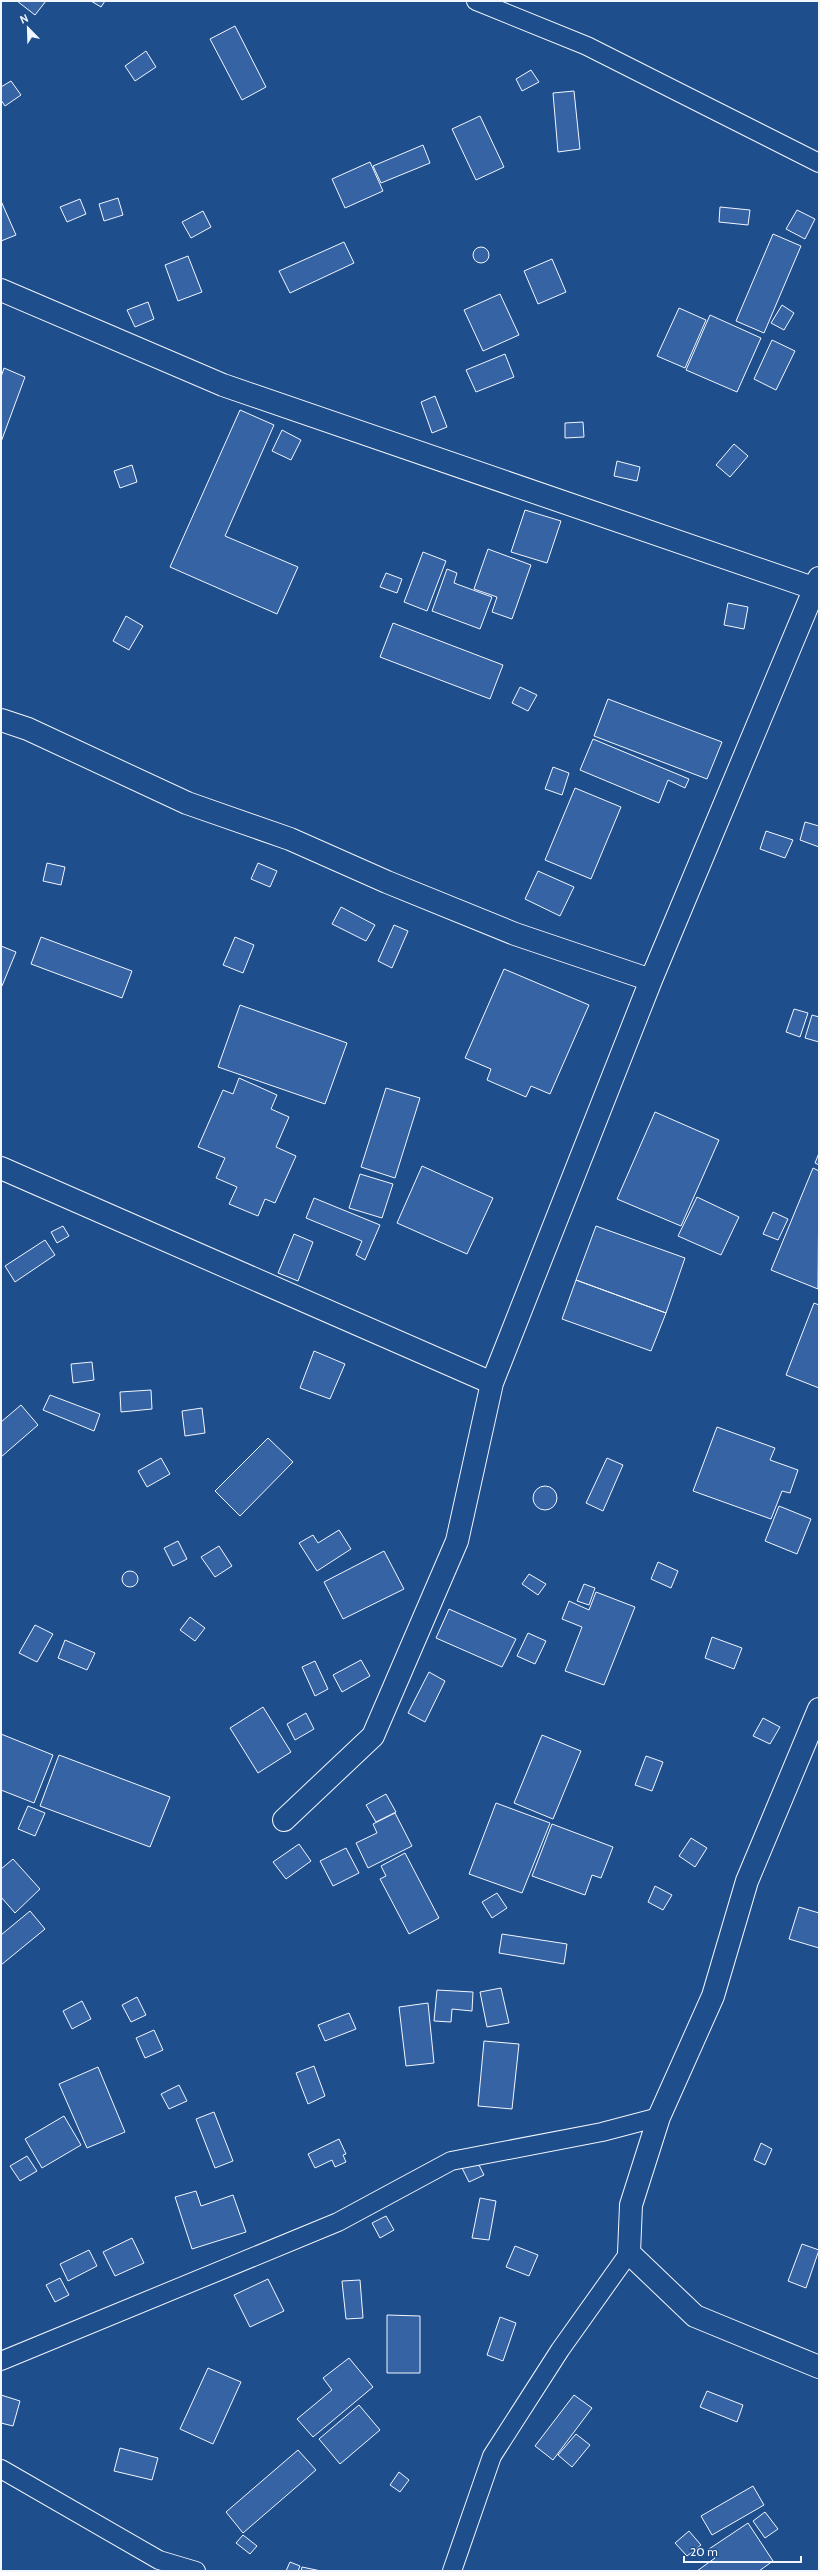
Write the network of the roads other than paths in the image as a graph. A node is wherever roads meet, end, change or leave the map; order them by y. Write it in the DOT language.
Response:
graph roads {
  1 [pos="476,1"];
  2 [pos="819,163"];
  3 [pos="1,290"];
  4 [pos="818,585"];
  5 [pos="1,720"];
  6 [pos="651,980"];
  7 [pos="1,1168"];
  8 [pos="492,1383"];
  9 [pos="819,1709"];
  10 [pos="284,1820"];
  11 [pos="659,2116"];
  12 [pos="629,2253"];
  13 [pos="1,2361"];
  14 [pos="819,2367"];
  15 [pos="1,2469"];
  16 [pos="196,2571"];
  17 [pos="452,2571"];
  1 -- 2 [label="lane"];
  3 -- 4 [label="street"];
  4 -- 6 [label="street"];
  5 -- 6 [label="street"];
  6 -- 8 [label="street"];
  7 -- 8 [label="street"];
  8 -- 10 [label="street"];
  9 -- 11 [label="street"];
  11 -- 12 [label="street"];
  11 -- 13 [label="lane"];
  12 -- 14 [label="street"];
  12 -- 17 [label="lane"];
  15 -- 16 [label="lane"];
}
